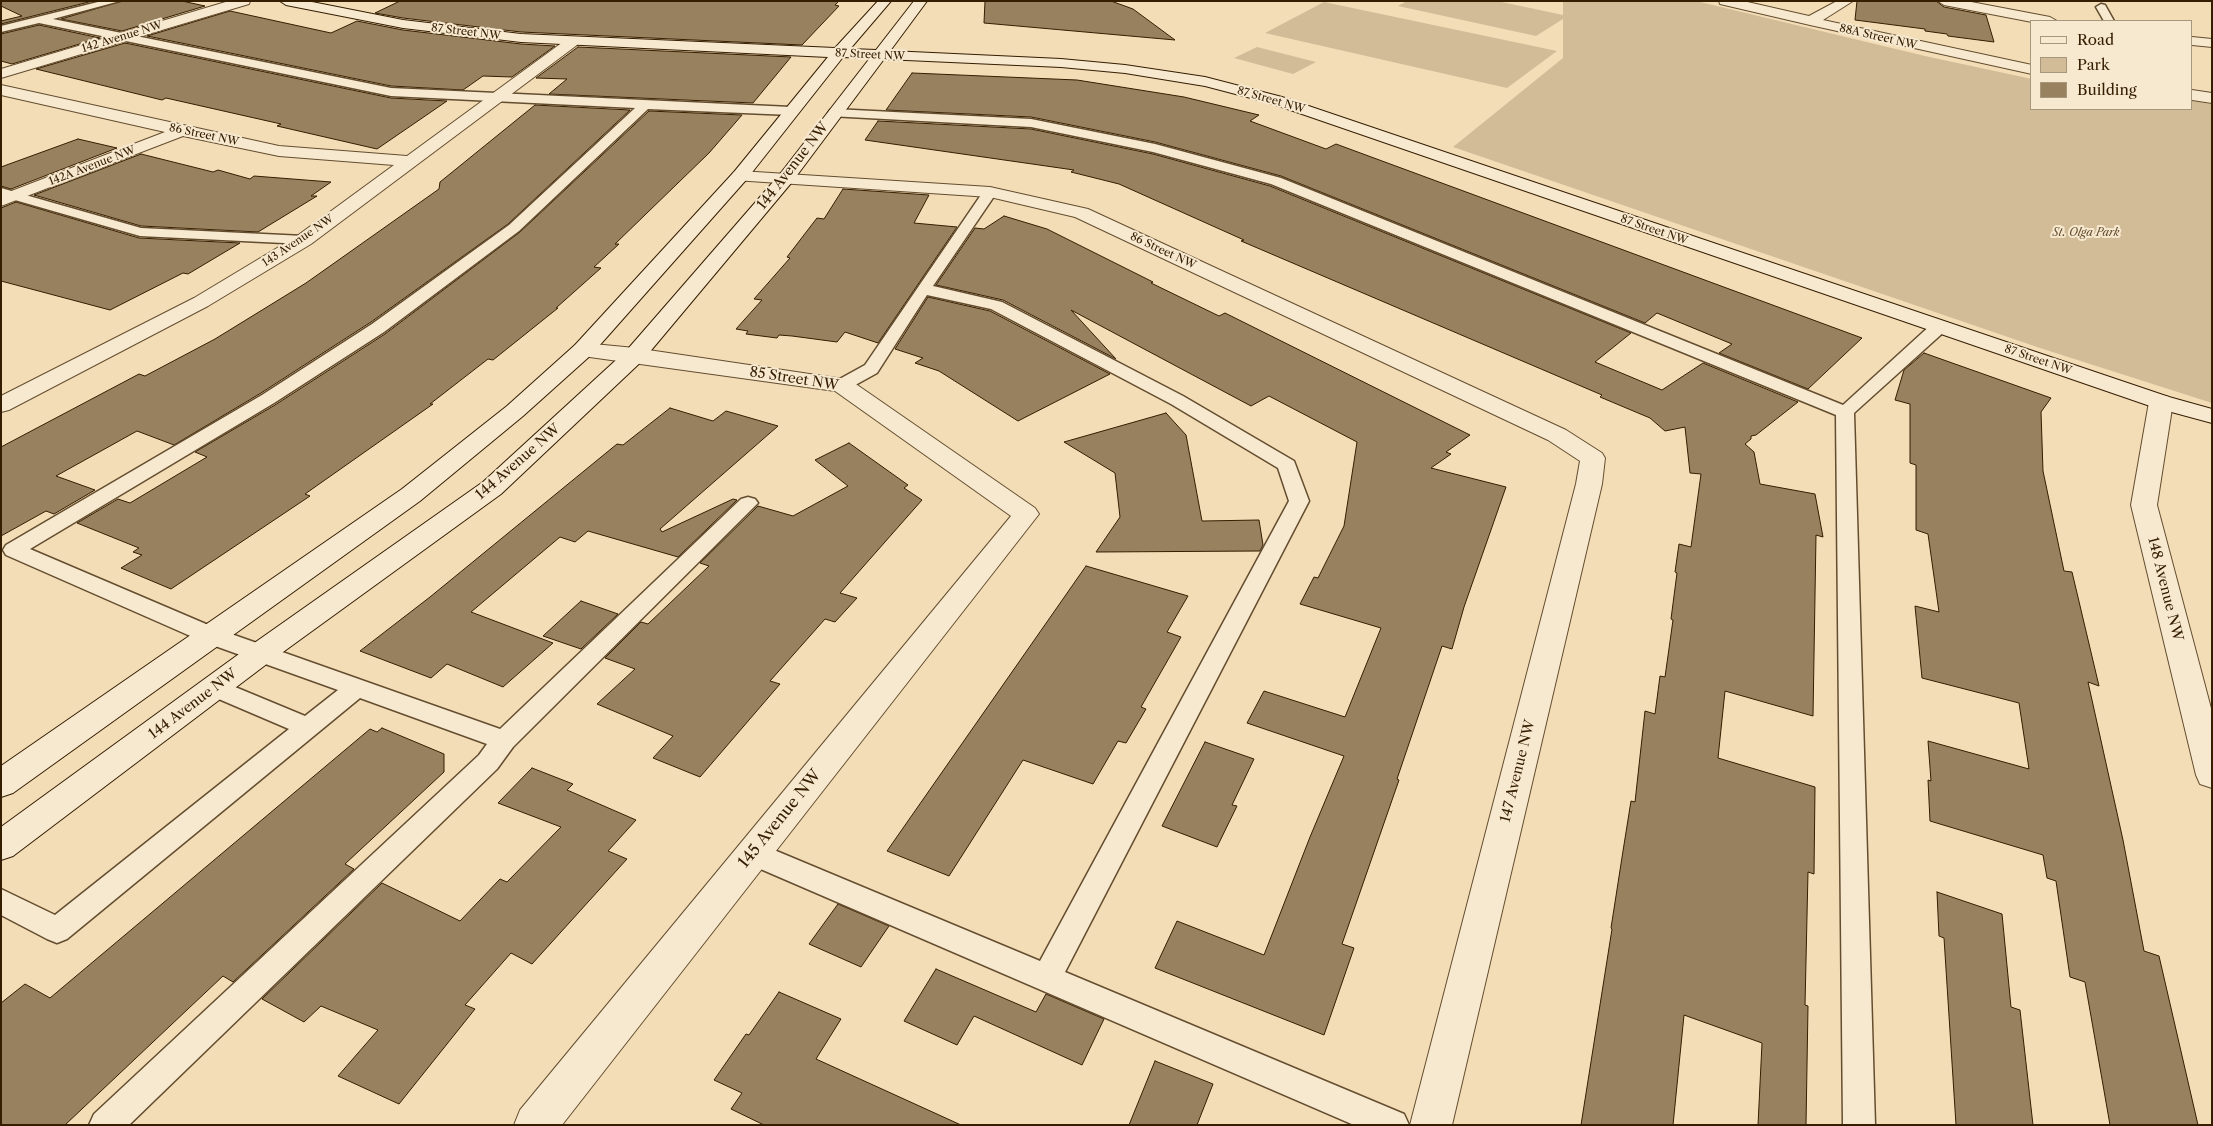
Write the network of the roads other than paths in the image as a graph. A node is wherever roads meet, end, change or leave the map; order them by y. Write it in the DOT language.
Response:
graph roads {
  1 [pos="115,1"];
  2 [pos="244,1"];
  3 [pos="286,1"];
  4 [pos="885,1"];
  5 [pos="921,1"];
  6 [pos="1725,1"];
  7 [pos="1847,1"];
  8 [pos="1944,1"];
  9 [pos="2101,7"];
  10 [pos="40,20"];
  11 [pos="2045,20"];
  12 [pos="2108,20"];
  13 [pos="1810,21"];
  14 [pos="1,29"];
  15 [pos="123,37"];
  16 [pos="2193,41"];
  17 [pos="572,42"];
  18 [pos="2212,43"];
  19 [pos="839,53"];
  20 [pos="878,55"];
  21 [pos="2030,70"];
  22 [pos="1,74"];
  23 [pos="1,90"];
  24 [pos="2193,95"];
  25 [pos="496,97"];
  26 [pos="2212,98"];
  27 [pos="645,105"];
  28 [pos="791,111"];
  29 [pos="834,113"];
  30 [pos="182,131"];
  31 [pos="410,161"];
  32 [pos="740,176"];
  33 [pos="786,178"];
  34 [pos="990,192"];
  35 [pos="6,196"];
  36 [pos="304,240"];
  37 [pos="923,289"];
  38 [pos="1939,327"];
  39 [pos="583,350"];
  40 [pos="635,355"];
  41 [pos="842,385"];
  42 [pos="2161,402"];
  43 [pos="1,405"];
  44 [pos="1845,412"];
  45 [pos="2212,416"];
  46 [pos="1557,435"];
  47 [pos="748,503"];
  48 [pos="1026,514"];
  49 [pos="7,553"];
  50 [pos="212,636"];
  51 [pos="261,653"];
  52 [pos="357,687"];
  53 [pos="215,688"];
  54 [pos="308,727"];
  55 [pos="504,740"];
  56 [pos="2212,775"];
  57 [pos="1,784"];
  58 [pos="1,846"];
  59 [pos="752,853"];
  60 [pos="1,901"];
  61 [pos="1046,979"];
  62 [pos="105,1125"];
  63 [pos="536,1125"];
  64 [pos="1393,1125"];
  65 [pos="1431,1125"];
  66 [pos="1859,1125"];
  1 -- 10 [label="lane"];
  2 -- 15 [label="street, 142 Avenue NW"];
  3 -- 17 [label="street, 87 Street NW"];
  4 -- 19 [label="street"];
  5 -- 20 [label="street, 144 Avenue NW"];
  6 -- 13 [label="street, 88A Street NW"];
  7 -- 13 [label="street"];
  8 -- 11 [label="street"];
  9 -- 12 [label="lane"];
  10 -- 14 [label="lane"];
  10 -- 15 [label="lane"];
  13 -- 21 [label="street, 88A Street NW"];
  15 -- 22 [label="street, 142 Avenue NW"];
  15 -- 25 [label="lane"];
  16 -- 18 [label="street"];
  17 -- 19 [label="street, 87 Street NW"];
  17 -- 25 [label="street, 143 Avenue NW"];
  19 -- 20 [label="street, 87 Street NW"];
  19 -- 28 [label="street"];
  20 -- 29 [label="street, 144 Avenue NW"];
  20 -- 38 [label="street, 87 Street NW"];
  23 -- 30 [label="street, 86 Street NW"];
  24 -- 26 [label="street"];
  25 -- 27 [label="lane"];
  25 -- 31 [label="street, 143 Avenue NW"];
  27 -- 28 [label="lane"];
  27 -- 49 [label="lane"];
  28 -- 32 [label="street"];
  29 -- 33 [label="street, 144 Avenue NW"];
  29 -- 44 [label="lane"];
  30 -- 31 [label="street, 86 Street NW"];
  30 -- 35 [label="street, 142A Avenue NW"];
  31 -- 36 [label="street, 143 Avenue NW"];
  32 -- 33 [label="street, 86 Street NW"];
  32 -- 39 [label="street"];
  33 -- 34 [label="street, 86 Street NW"];
  33 -- 40 [label="street, 144 Avenue NW"];
  34 -- 37 [label="lane"];
  34 -- 46 [label="street, 86 Street NW"];
  35 -- 36 [label="lane"];
  36 -- 43 [label="street, 143 Avenue NW"];
  37 -- 41 [label="lane"];
  37 -- 61 [label="lane"];
  38 -- 42 [label="street, 87 Street NW"];
  38 -- 44 [label="lane"];
  39 -- 40 [label="street, 85 Street NW"];
  39 -- 50 [label="street"];
  40 -- 41 [label="street, 85 Street NW"];
  40 -- 51 [label="street, 144 Avenue NW"];
  41 -- 48 [label="street, 85 Street NW"];
  42 -- 45 [label="street, 87 Street NW"];
  42 -- 56 [label="street, 148 Avenue NW"];
  44 -- 66 [label="lane"];
  46 -- 65 [label="street, 147 Avenue NW"];
  47 -- 55 [label="lane"];
  48 -- 59 [label="street, 145 Avenue NW"];
  49 -- 50 [label="lane"];
  50 -- 51 [label="lane"];
  50 -- 57 [label="street"];
  51 -- 52 [label="lane"];
  51 -- 53 [label="street, 144 Avenue NW"];
  52 -- 54 [label="lane"];
  52 -- 55 [label="lane"];
  53 -- 54 [label="lane"];
  53 -- 58 [label="street, 144 Avenue NW"];
  54 -- 60 [label="lane"];
  55 -- 62 [label="lane"];
  59 -- 61 [label="lane"];
  59 -- 63 [label="street, 145 Avenue NW"];
  61 -- 64 [label="lane"];
}
